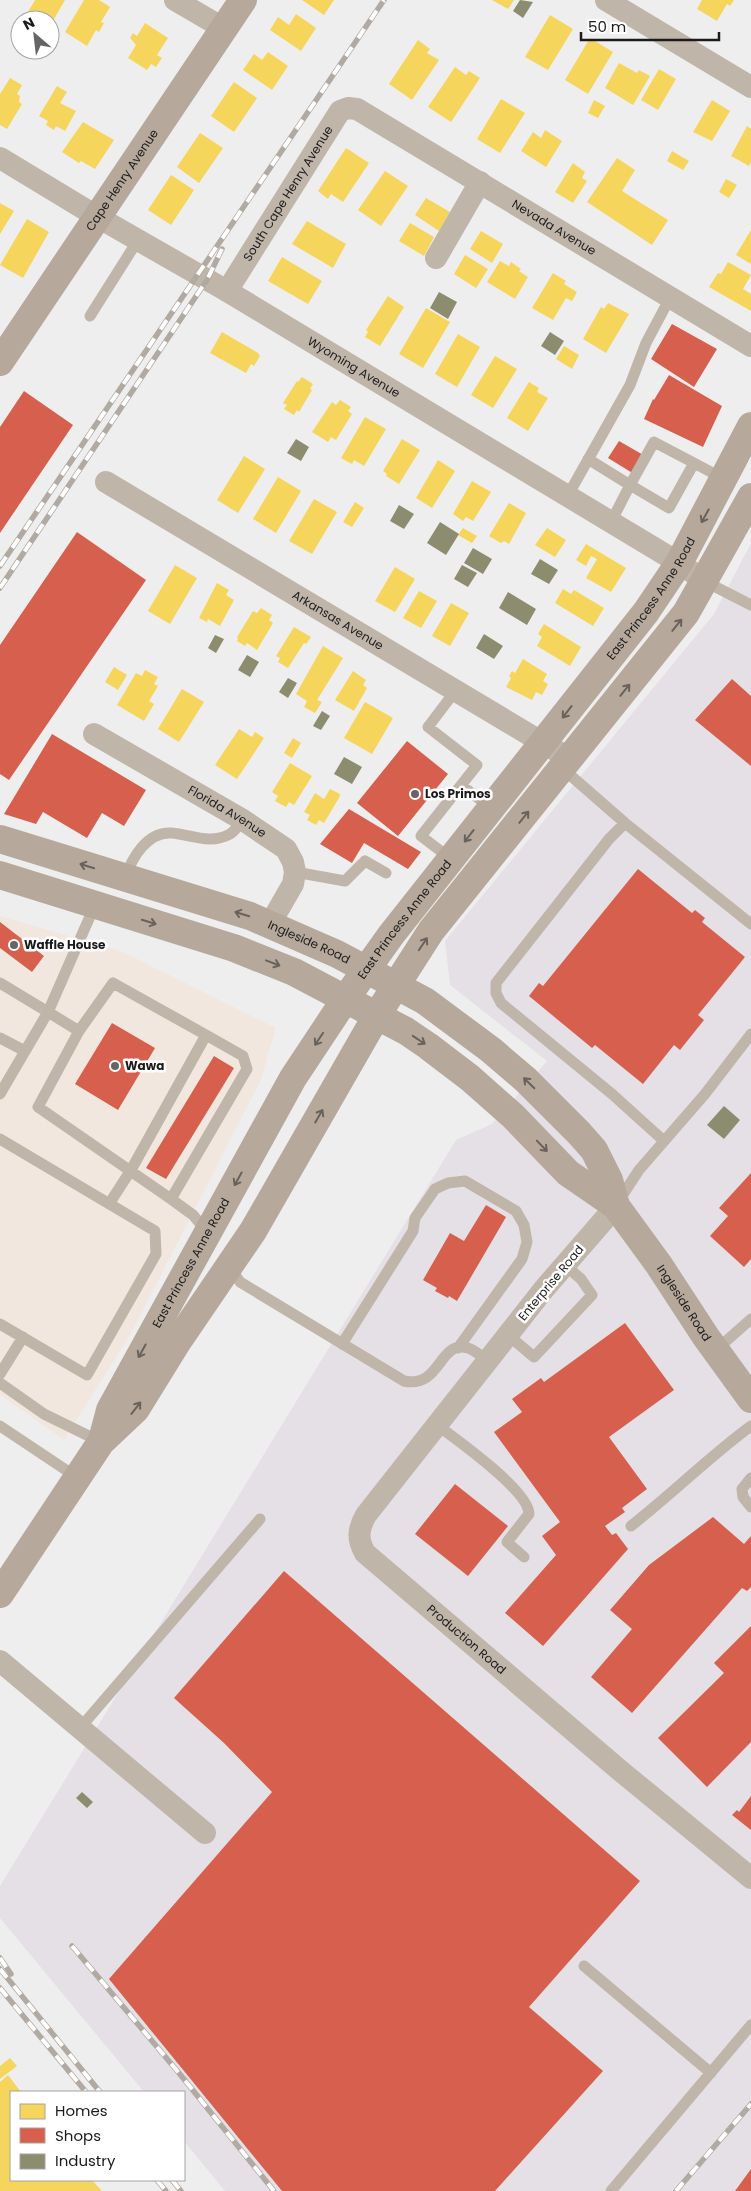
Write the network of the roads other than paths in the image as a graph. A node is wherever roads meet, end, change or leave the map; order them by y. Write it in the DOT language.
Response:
graph roads {
  1 [pos="175,0"];
  2 [pos="243,0"];
  3 [pos="606,0"];
  4 [pos="223,28"];
  5 [pos="751,86"];
  6 [pos="357,109"];
  7 [pos="0,158"];
  8 [pos="480,182"];
  9 [pos="96,216"];
  10 [pos="138,240"];
  11 [pos="436,258"];
  12 [pos="227,291"];
  13 [pos="671,296"];
  14 [pos="90,316"];
  15 [pos="751,346"];
  16 [pos="0,362"];
  17 [pos="751,426"];
  18 [pos="588,459"];
  19 [pos="694,463"];
  20 [pos="724,479"];
  21 [pos="106,482"];
  22 [pos="630,485"];
  23 [pos="566,497"];
  24 [pos="751,497"];
  25 [pos="611,522"];
  26 [pos="679,563"];
  27 [pos="706,582"];
  28 [pos="751,605"];
  29 [pos="456,690"];
  30 [pos="94,734"];
  31 [pos="543,742"];
  32 [pos="566,764"];
  33 [pos="461,785"];
  34 [pos="491,808"];
  35 [pos="243,820"];
  36 [pos="625,823"];
  37 [pos="0,839"];
  38 [pos="451,859"];
  39 [pos="295,872"];
  40 [pos="386,873"];
  41 [pos="0,875"];
  42 [pos="125,878"];
  43 [pos="95,905"];
  44 [pos="270,924"];
  45 [pos="751,924"];
  46 [pos="366,969"];
  47 [pos="0,983"];
  48 [pos="396,985"];
  49 [pos="346,998"];
  50 [pos="48,1012"];
  51 [pos="377,1015"];
  52 [pos="79,1031"];
  53 [pos="206,1034"];
  54 [pos="751,1034"];
  55 [pos="0,1038"];
  56 [pos="25,1051"];
  57 [pos="0,1094"];
  58 [pos="0,1139"];
  59 [pos="664,1141"];
  60 [pos="131,1170"];
  61 [pos="171,1198"];
  62 [pos="109,1204"];
  63 [pos="616,1206"];
  64 [pos="207,1232"];
  65 [pos="565,1265"];
  66 [pos="229,1266"];
  67 [pos="751,1320"];
  68 [pos="0,1324"];
  69 [pos="508,1336"];
  70 [pos="23,1338"];
  71 [pos="342,1344"];
  72 [pos="458,1348"];
  73 [pos="716,1350"];
  74 [pos="488,1361"];
  75 [pos="0,1374"];
  76 [pos="0,1384"];
  77 [pos="751,1399"];
  78 [pos="437,1425"];
  79 [pos="0,1426"];
  80 [pos="751,1426"];
  81 [pos="102,1442"];
  82 [pos="78,1478"];
  83 [pos="751,1478"];
  84 [pos="751,1507"];
  85 [pos="260,1520"];
  86 [pos="631,1526"];
  87 [pos="524,1557"];
  88 [pos="0,1594"];
  89 [pos="0,1661"];
  90 [pos="80,1728"];
  91 [pos="204,1833"];
  92 [pos="751,1878"];
  93 [pos="584,1966"];
  94 [pos="751,2025"];
  95 [pos="711,2072"];
  96 [pos="611,2191"];
  1 -- 4 [label="street"];
  2 -- 4 [label="main road, Cape Henry Avenue"];
  3 -- 5 [label="street"];
  4 -- 9 [label="main road, Cape Henry Avenue"];
  6 -- 8 [label="street, Nevada Avenue"];
  6 -- 12 [label="street, South Cape Henry Avenue"];
  7 -- 9 [label="street, Wyoming Avenue"];
  8 -- 11 [label="street"];
  8 -- 13 [label="street, Nevada Avenue"];
  9 -- 10 [label="street, Wyoming Avenue"];
  9 -- 16 [label="main road, Cape Henry Avenue"];
  10 -- 12 [label="street, Wyoming Avenue"];
  10 -- 14 [label="lane"];
  12 -- 23 [label="street, Wyoming Avenue"];
  13 -- 15 [label="street, Nevada Avenue"];
  13 -- 18 [label="lane"];
  17 -- 20 [label="main road, East Princess Anne Road"];
  18 -- 22 [label="lane"];
  18 -- 23 [label="lane"];
  19 -- 20 [label="lane"];
  19 -- 22 [label="lane"];
  19 -- 22 [label="lane"];
  20 -- 26 [label="main road, East Princess Anne Road, one-way"];
  21 -- 29 [label="street, Arkansas Avenue"];
  22 -- 25 [label="lane"];
  23 -- 25 [label="street, Wyoming Avenue"];
  24 -- 27 [label="main road, East Princess Anne Road"];
  25 -- 26 [label="street, Wyoming Avenue"];
  26 -- 27 [label="street, Wyoming Avenue"];
  26 -- 31 [label="main road, East Princess Anne Road, one-way"];
  27 -- 28 [label="lane"];
  32 -- 27 [label="main road, East Princess Anne Road, one-way"];
  29 -- 31 [label="street, Arkansas Avenue"];
  29 -- 33 [label="lane"];
  30 -- 35 [label="street, Florida Avenue"];
  31 -- 32 [label="street, Arkansas Avenue"];
  31 -- 34 [label="main road, East Princess Anne Road"];
  32 -- 36 [label="lane"];
  48 -- 32 [label="main road, East Princess Anne Road, one-way"];
  33 -- 34 [label="lane"];
  33 -- 38 [label="lane"];
  34 -- 38 [label="main road, East Princess Anne Road, one-way"];
  35 -- 39 [label="street, Florida Avenue"];
  35 -- 42 [label="lane"];
  36 -- 45 [label="lane"];
  36 -- 59 [label="lane"];
  42 -- 37 [label="main road, Ingleside Road, one-way"];
  38 -- 46 [label="main road, East Princess Anne Road"];
  39 -- 40 [label="lane"];
  39 -- 44 [label="street"];
  41 -- 43 [label="main road, Ingleside Road"];
  44 -- 42 [label="main road, Ingleside Road, one-way"];
  43 -- 49 [label="main road, Ingleside Road, one-way"];
  43 -- 50 [label="lane"];
  44 -- 46 [label="main road, Ingleside Road"];
  46 -- 48 [label="main road, Ingleside Road"];
  46 -- 49 [label="main road, East Princess Anne Road"];
  47 -- 50 [label="lane"];
  48 -- 51 [label="main road, East Princess Anne Road"];
  63 -- 48 [label="main road, Ingleside Road, one-way"];
  49 -- 51 [label="main road, Ingleside Road"];
  49 -- 64 [label="main road, East Princess Anne Road, one-way"];
  50 -- 52 [label="lane"];
  50 -- 56 [label="lane"];
  51 -- 63 [label="main road, Ingleside Road, one-way"];
  66 -- 51 [label="main road, East Princess Anne Road, one-way"];
  52 -- 53 [label="lane"];
  52 -- 60 [label="lane"];
  53 -- 60 [label="lane"];
  53 -- 61 [label="lane"];
  54 -- 59 [label="lane"];
  55 -- 56 [label="lane"];
  56 -- 57 [label="lane"];
  58 -- 62 [label="lane"];
  59 -- 63 [label="lane"];
  60 -- 61 [label="lane"];
  60 -- 62 [label="lane"];
  61 -- 64 [label="lane"];
  62 -- 70 [label="lane"];
  63 -- 65 [label="street, Enterprise Road"];
  63 -- 73 [label="main road, Ingleside Road"];
  64 -- 81 [label="main road, East Princess Anne Road, one-way"];
  65 -- 69 [label="street, Enterprise Road"];
  65 -- 69 [label="lane"];
  66 -- 71 [label="lane"];
  81 -- 66 [label="main road, East Princess Anne Road, one-way"];
  67 -- 73 [label="lane"];
  68 -- 70 [label="lane"];
  69 -- 74 [label="street, Enterprise Road"];
  70 -- 75 [label="lane"];
  71 -- 72 [label="lane"];
  71 -- 72 [label="lane"];
  72 -- 74 [label="lane"];
  73 -- 77 [label="main road, Ingleside Road"];
  74 -- 78 [label="street, Production Road"];
  76 -- 81 [label="lane"];
  78 -- 87 [label="lane"];
  78 -- 92 [label="street, Production Road"];
  79 -- 82 [label="lane"];
  80 -- 86 [label="lane"];
  81 -- 82 [label="main road, East Princess Anne Road"];
  82 -- 88 [label="main road, East Princess Anne Road"];
  83 -- 84 [label="lane"];
  85 -- 90 [label="lane"];
  89 -- 90 [label="street"];
  90 -- 91 [label="street"];
  93 -- 95 [label="lane"];
  94 -- 95 [label="lane"];
  95 -- 96 [label="lane"];
}
